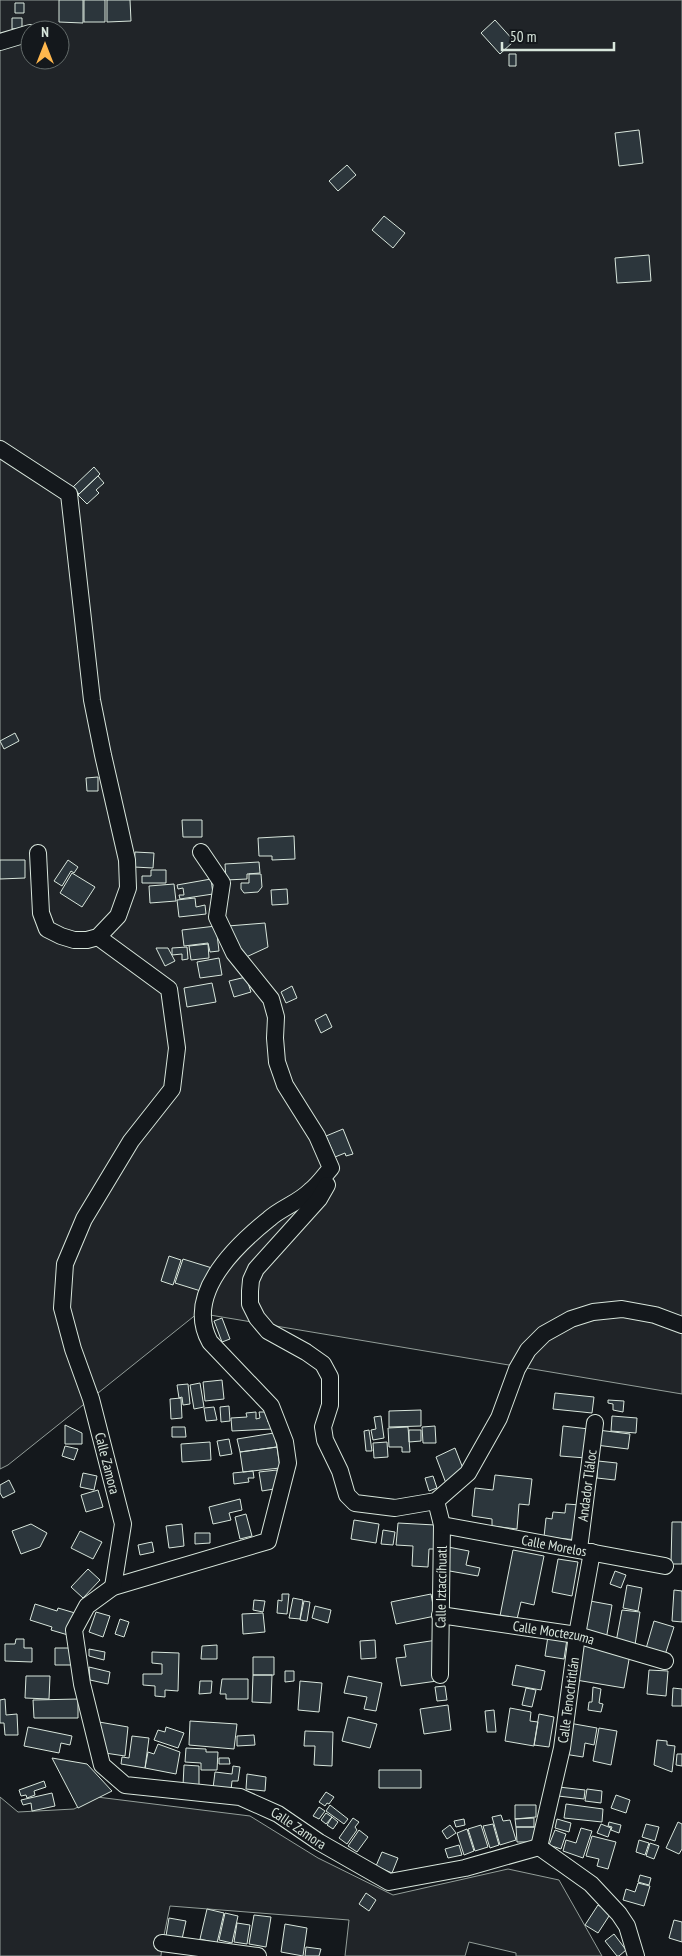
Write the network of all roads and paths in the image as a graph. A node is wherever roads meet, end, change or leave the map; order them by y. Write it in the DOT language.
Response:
graph roads {
  1 [pos="20,36"];
  2 [pos="0,42"];
  3 [pos="0,449"];
  4 [pos="201,852"];
  5 [pos="38,853"];
  6 [pos="98,938"];
  7 [pos="331,1168"];
  8 [pos="682,1324"];
  9 [pos="595,1423"];
  10 [pos="436,1501"];
  11 [pos="442,1525"];
  12 [pos="586,1550"];
  13 [pos="665,1566"];
  14 [pos="113,1587"];
  15 [pos="440,1615"];
  16 [pos="577,1635"];
  17 [pos="665,1661"];
  18 [pos="440,1674"];
  19 [pos="539,1847"];
  20 [pos="162,1943"];
  21 [pos="258,1956"];
  22 [pos="636,1956"];
  1 -- 2 [label="street"];
  3 -- 6 [label="street"];
  4 -- 7 [label="street"];
  5 -- 6 [label="street"];
  6 -- 14 [label="street, Calle Zamora"];
  7 -- 10 [label="street"];
  7 -- 14 [label="street, Calle Zamora"];
  8 -- 10 [label="street"];
  9 -- 12 [label="street, Andador Tláloc"];
  10 -- 11 [label="street, Calle Iztaccíhuatl"];
  11 -- 12 [label="street, Calle Morelos"];
  11 -- 15 [label="street, Calle Iztaccíhuatl"];
  12 -- 13 [label="street, Calle Morelos"];
  12 -- 16 [label="street, Calle Tenochtitlán"];
  14 -- 19 [label="street, Calle Zamora"];
  15 -- 16 [label="street, Calle Moctezuma"];
  15 -- 18 [label="street, Calle Iztaccíhuatl"];
  16 -- 17 [label="street, Calle Moctezuma"];
  16 -- 19 [label="street, Calle Tenochtitlán"];
  19 -- 22 [label="street"];
  20 -- 21 [label="street"];
}
